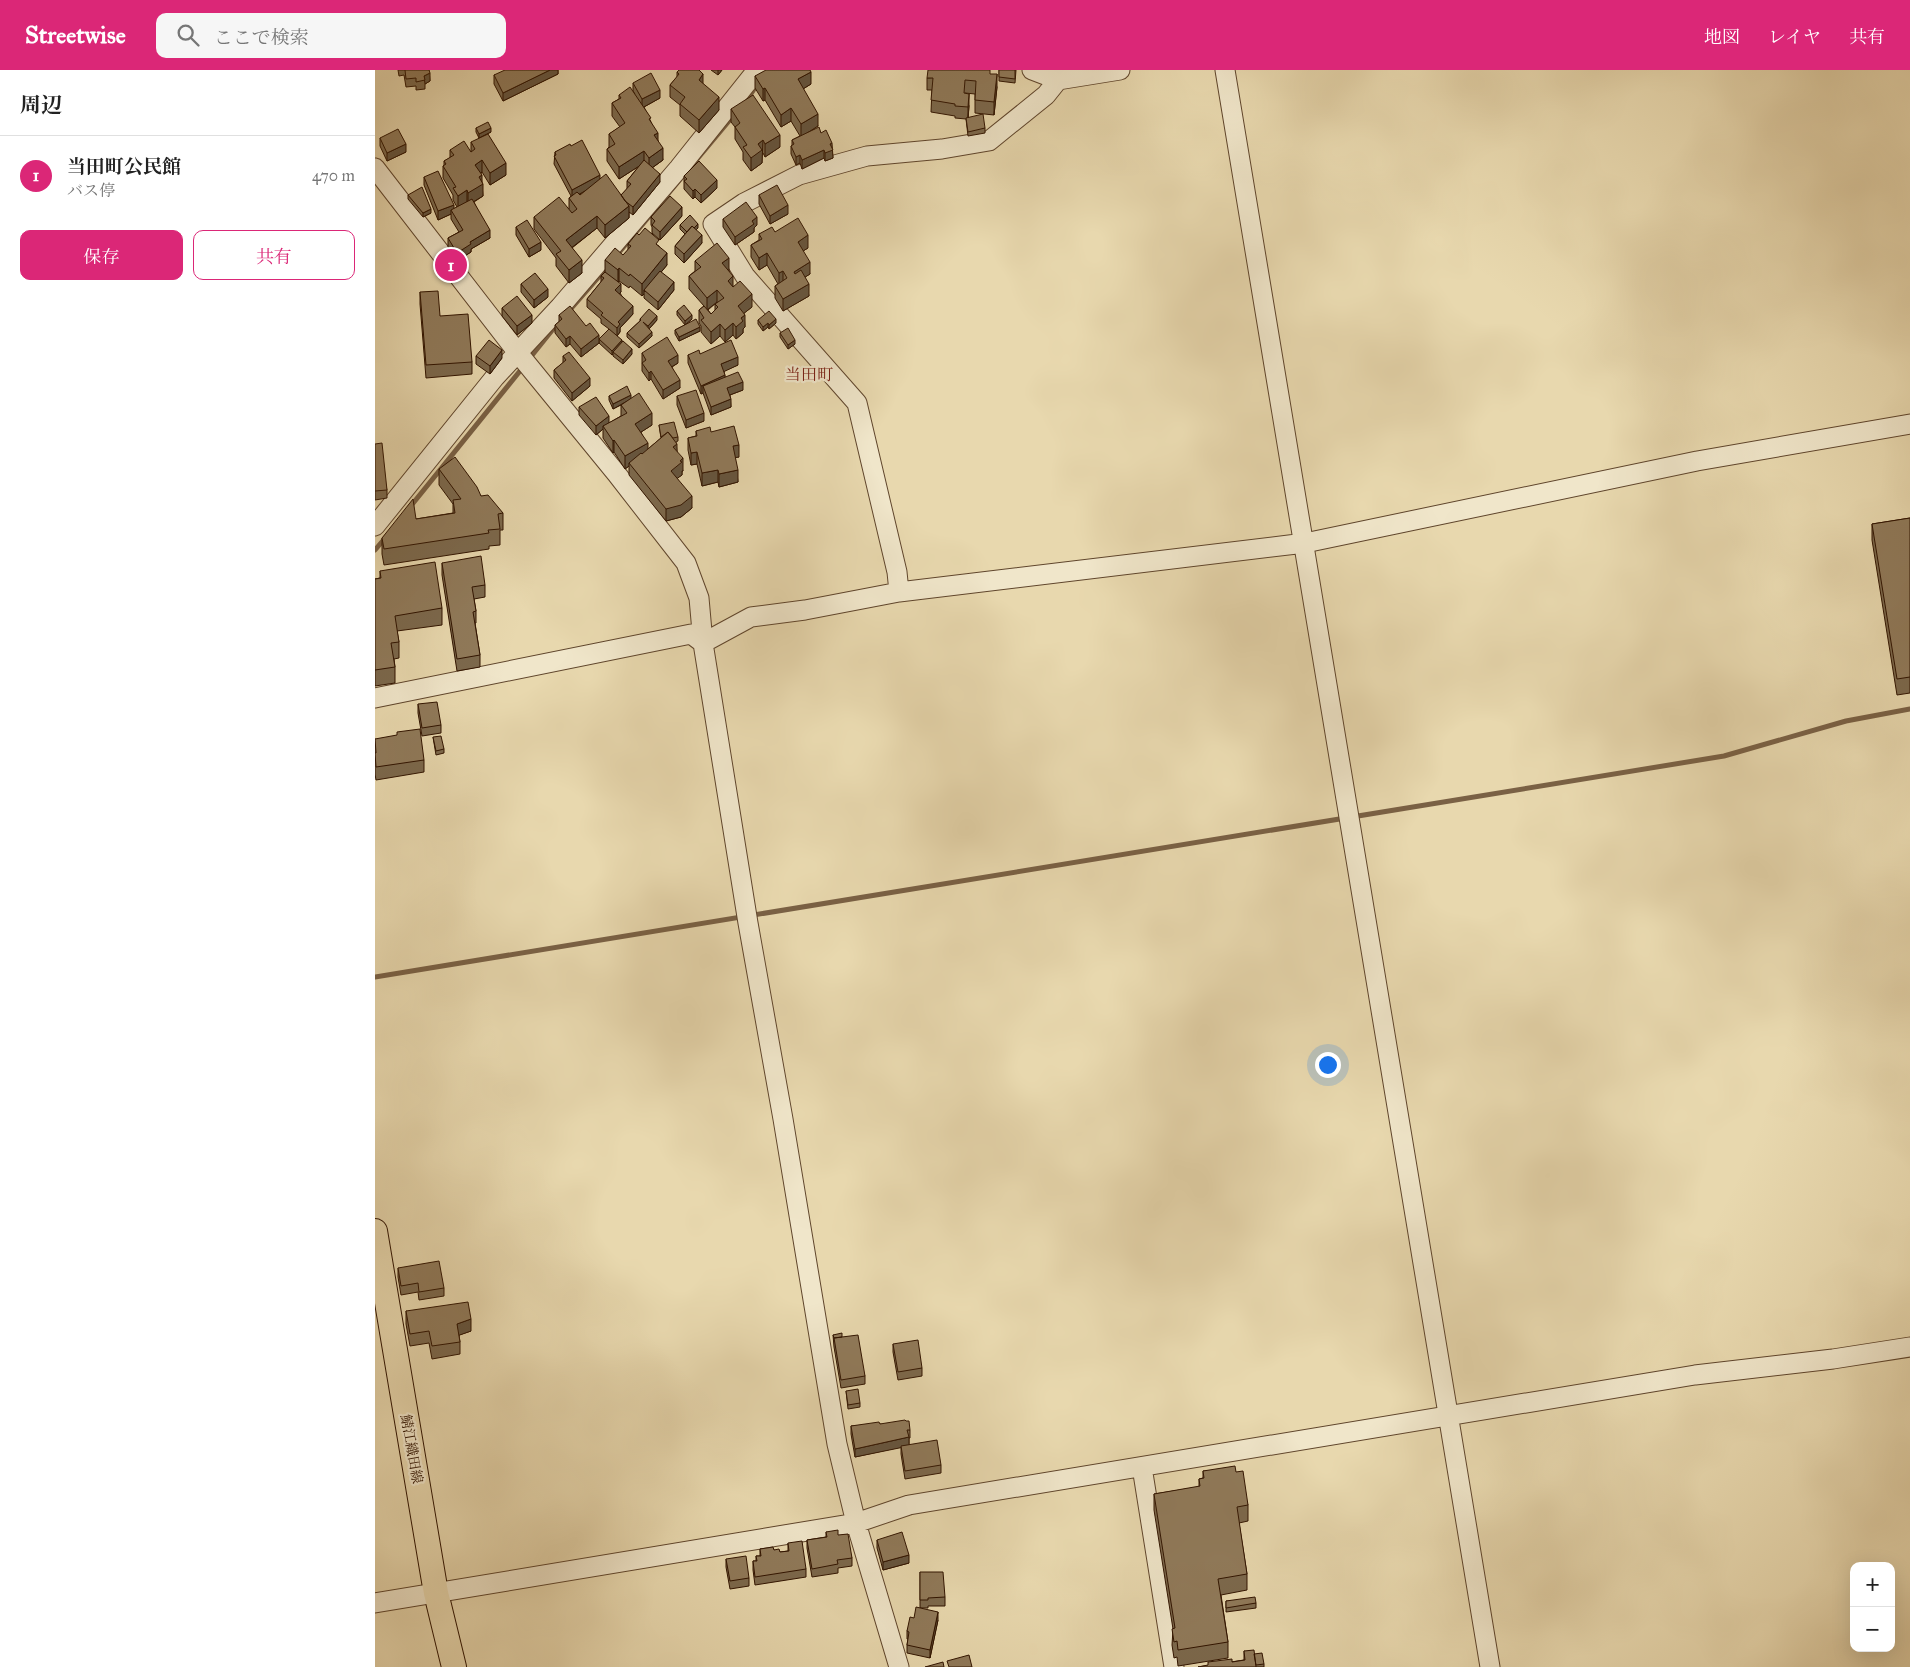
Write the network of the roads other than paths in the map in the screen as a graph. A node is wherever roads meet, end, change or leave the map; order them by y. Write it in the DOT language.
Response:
graph roads {
  1 [pos="757,70"];
  2 [pos="1031,70"];
  3 [pos="1120,70"];
  4 [pos="1225,70"];
  5 [pos="1058,80"];
  6 [pos="375,168"];
  7 [pos="518,353"];
  8 [pos="1910,424"];
  9 [pos="375,526"];
  10 [pos="1305,543"];
  11 [pos="899,592"];
  12 [pos="703,642"];
  13 [pos="375,698"];
  14 [pos="375,1231"];
  15 [pos="1910,1347"];
  16 [pos="1449,1416"];
  17 [pos="1142,1467"];
  18 [pos="857,1523"];
  19 [pos="436,1593"];
  20 [pos="375,1603"];
  21 [pos="454,1667"];
  22 [pos="899,1667"];
  23 [pos="1174,1667"];
  24 [pos="1490,1667"];
  1 -- 7 [label="street"];
  2 -- 5 [label="street"];
  3 -- 5 [label="street"];
  4 -- 10 [label="street"];
  5 -- 11 [label="street"];
  6 -- 7 [label="street"];
  7 -- 9 [label="street"];
  7 -- 12 [label="street"];
  8 -- 10 [label="street"];
  10 -- 11 [label="street"];
  10 -- 16 [label="street"];
  11 -- 12 [label="street"];
  12 -- 13 [label="street"];
  12 -- 18 [label="street"];
  14 -- 19 [label="main road, 鯖江織田線"];
  15 -- 16 [label="street"];
  16 -- 17 [label="street"];
  16 -- 24 [label="street"];
  17 -- 18 [label="street"];
  17 -- 23 [label="street"];
  18 -- 19 [label="street"];
  18 -- 22 [label="street"];
  19 -- 20 [label="street"];
  19 -- 21 [label="main road, 鯖江織田線"];
}
